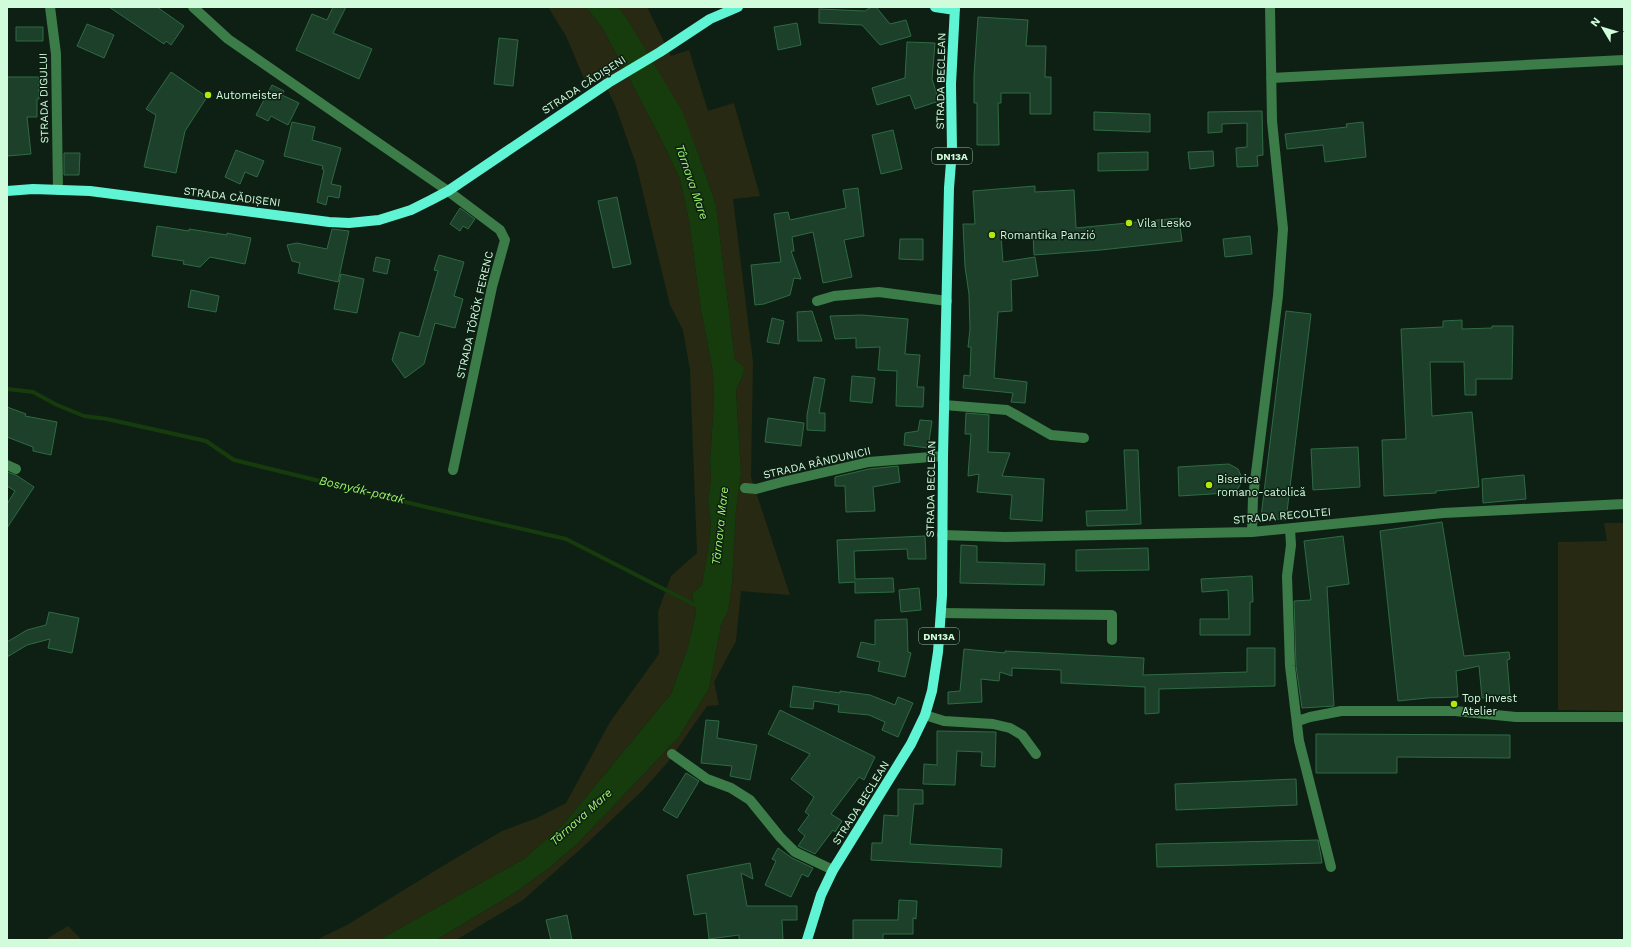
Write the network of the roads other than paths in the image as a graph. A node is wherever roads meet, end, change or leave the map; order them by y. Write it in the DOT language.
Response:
graph roads {
  1 [pos="50,7"];
  2 [pos="193,7"];
  3 [pos="738,7"];
  4 [pos="935,7"];
  5 [pos="1270,7"];
  6 [pos="955,9"];
  7 [pos="1624,60"];
  8 [pos="1271,78"];
  9 [pos="58,190"];
  10 [pos="448,190"];
  11 [pos="7,191"];
  12 [pos="817,301"];
  13 [pos="947,301"];
  14 [pos="944,405"];
  15 [pos="1084,438"];
  16 [pos="943,456"];
  17 [pos="453,470"];
  18 [pos="745,488"];
  19 [pos="1624,504"];
  20 [pos="1290,529"];
  21 [pos="1252,532"];
  22 [pos="942,535"];
  23 [pos="941,613"];
  24 [pos="1112,640"];
  25 [pos="925,715"];
  26 [pos="1624,717"];
  27 [pos="1298,721"];
  28 [pos="672,754"];
  29 [pos="1036,754"];
  30 [pos="1331,867"];
  31 [pos="833,870"];
  32 [pos="807,940"];
  1 -- 9 [label="street, STRADA DIGULUI"];
  2 -- 10 [label="street"];
  3 -- 10 [label="main road, STRADA CĂDIȘENI"];
  4 -- 6 [label="main road"];
  5 -- 8 [label="street"];
  6 -- 13 [label="main road, STRADA BECLEAN / DN13A"];
  7 -- 8 [label="street"];
  8 -- 21 [label="street"];
  9 -- 10 [label="main road, STRADA CĂDIȘENI"];
  9 -- 11 [label="main road, STRADA CĂDIȘENI"];
  10 -- 17 [label="street, STRADA TÖRÖK FERENC"];
  12 -- 13 [label="street"];
  13 -- 14 [label="main road, STRADA BECLEAN / DN13A"];
  14 -- 15 [label="street"];
  14 -- 16 [label="main road, STRADA BECLEAN / DN13A"];
  16 -- 18 [label="street, STRADA RÂNDUNICII"];
  16 -- 22 [label="main road, STRADA BECLEAN / DN13A"];
  19 -- 20 [label="street, STRADA RECOLTEI"];
  20 -- 21 [label="street, STRADA RECOLTEI"];
  20 -- 27 [label="street"];
  21 -- 22 [label="street, STRADA RECOLTEI"];
  22 -- 23 [label="main road, STRADA BECLEAN / DN13A"];
  23 -- 24 [label="street"];
  23 -- 25 [label="main road, STRADA BECLEAN / DN13A"];
  25 -- 29 [label="street"];
  25 -- 31 [label="main road, STRADA BECLEAN / DN13A"];
  26 -- 27 [label="street"];
  27 -- 30 [label="street"];
  28 -- 31 [label="street"];
  31 -- 32 [label="main road, STRADA BECLEAN / DN13A"];
}
